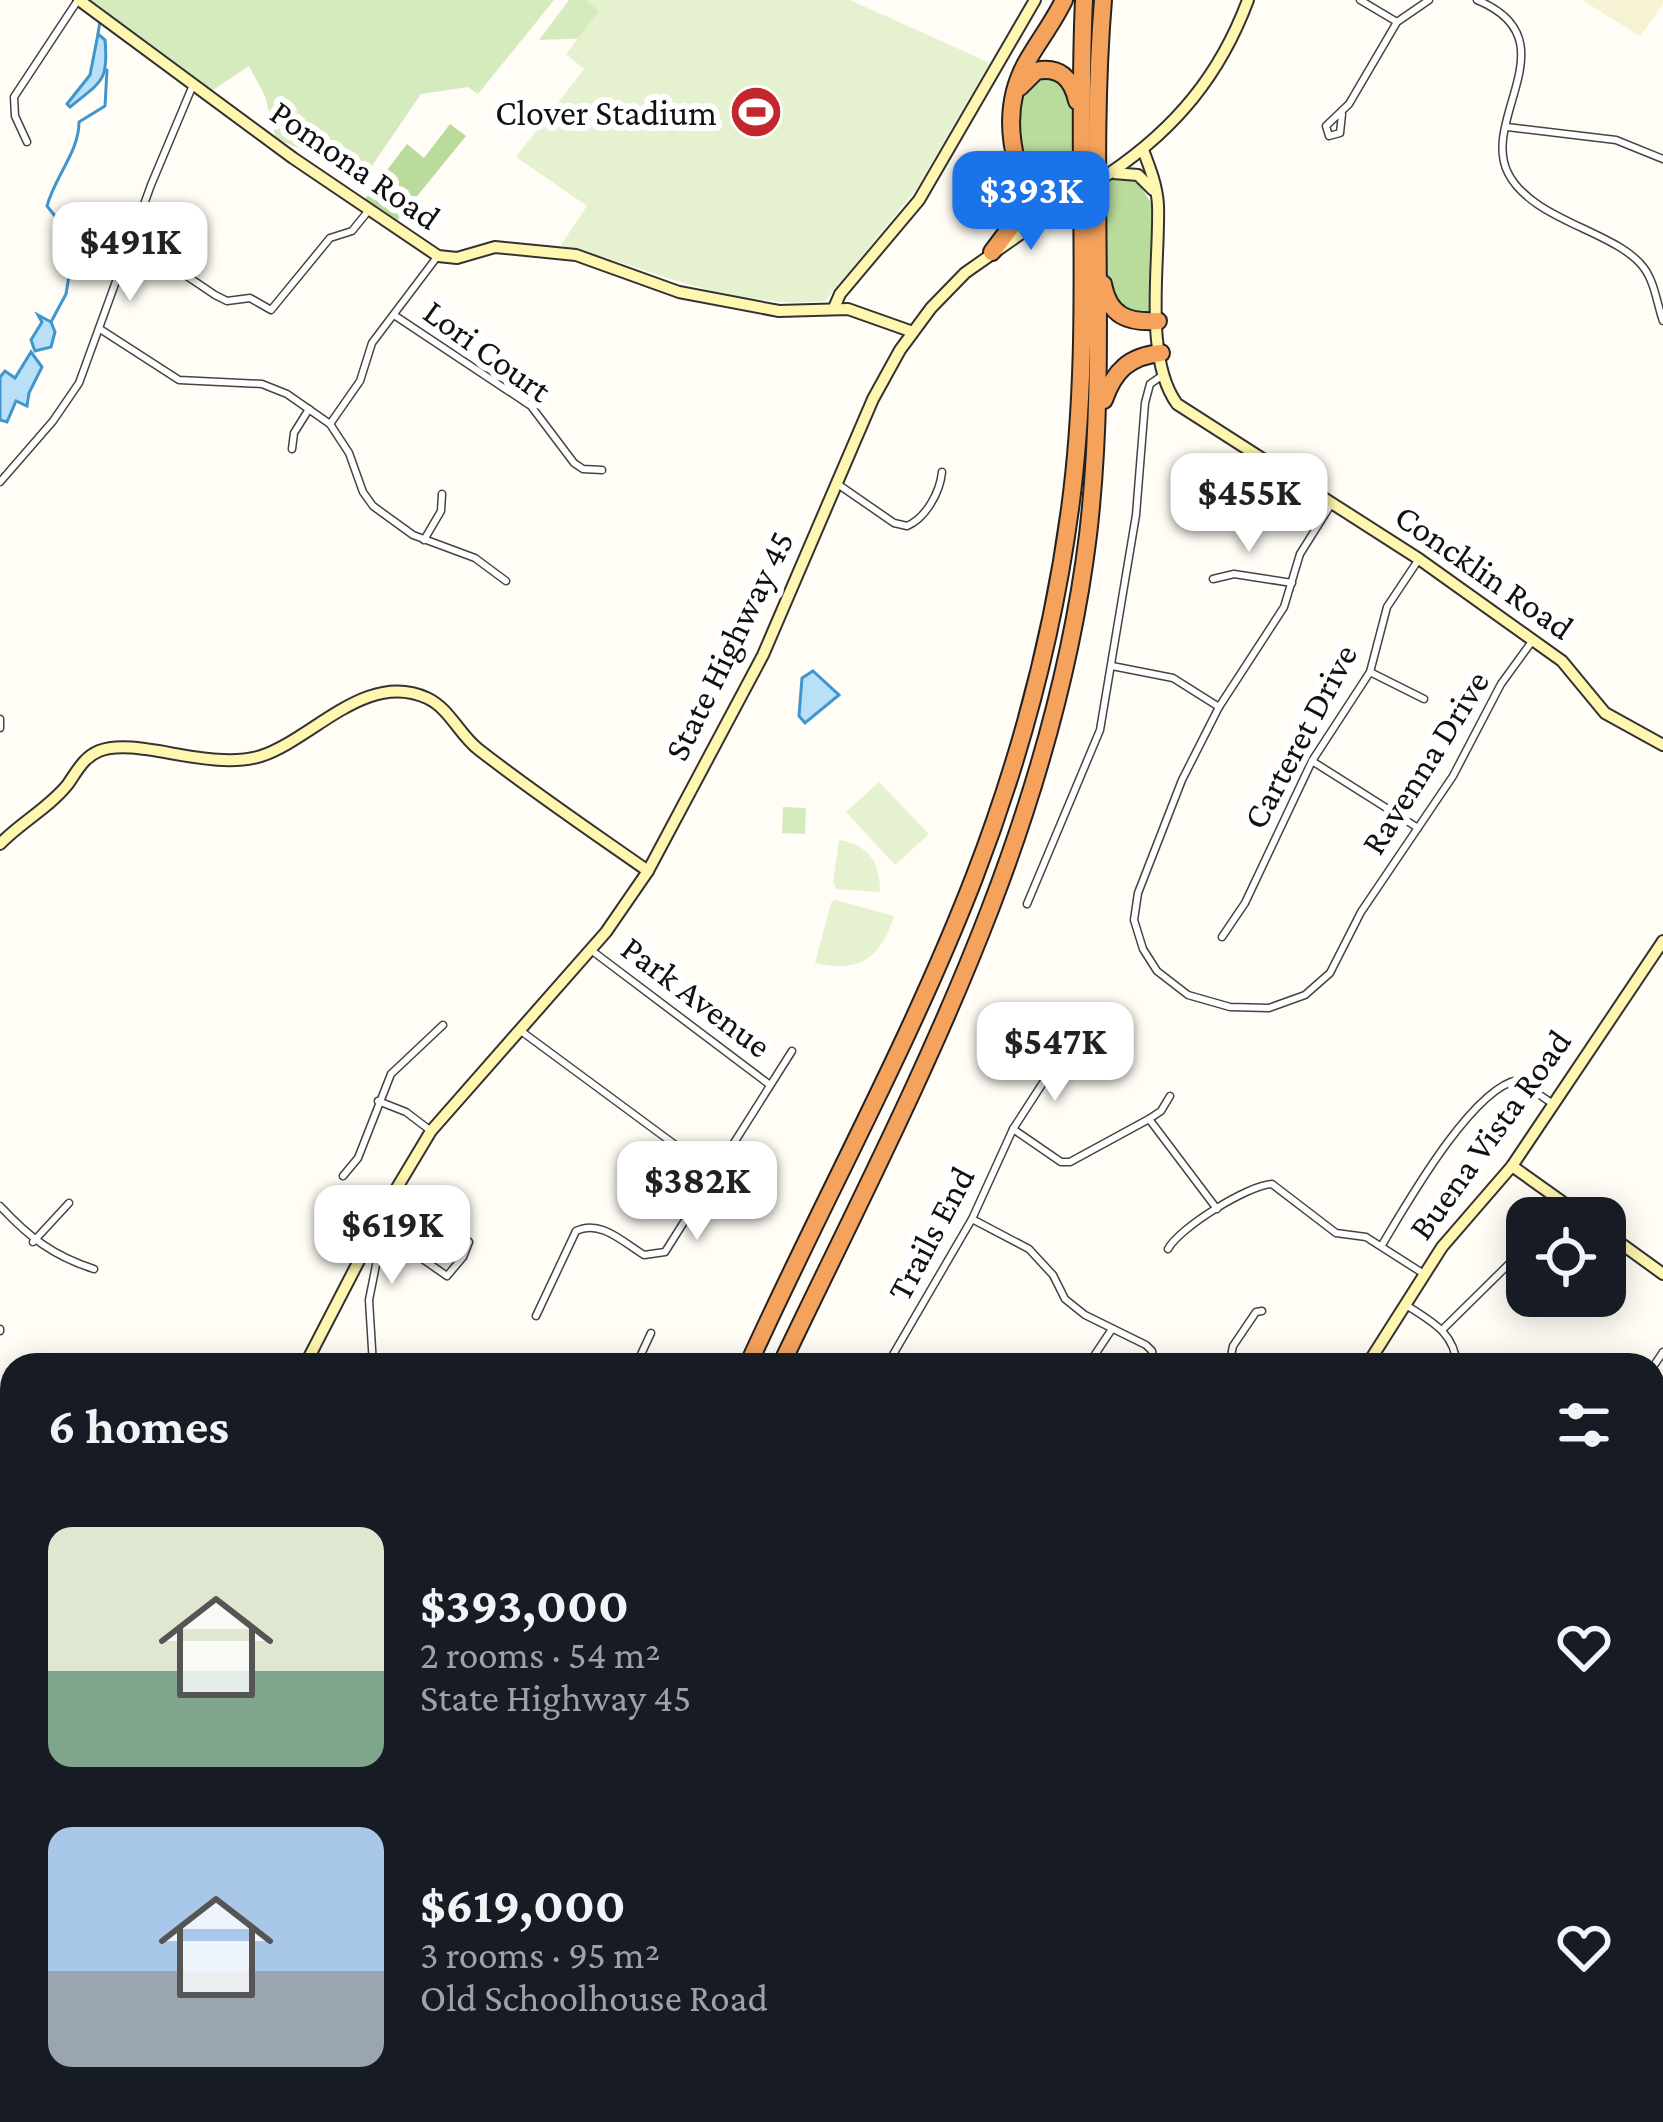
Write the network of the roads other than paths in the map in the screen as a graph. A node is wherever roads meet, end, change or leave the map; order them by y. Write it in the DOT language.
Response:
graph roads {
  1 [pos="78,0"];
  2 [pos="1035,0"];
  3 [pos="1064,0"];
  4 [pos="1084,0"];
  5 [pos="1103,0"];
  6 [pos="1248,0"];
  7 [pos="1360,0"];
  8 [pos="1429,0"];
  9 [pos="1477,0"];
  10 [pos="1397,22"];
  11 [pos="193,85"];
  12 [pos="1013,104"];
  13 [pos="1342,114"];
  14 [pos="1507,127"];
  15 [pos="27,142"];
  16 [pos="1143,150"];
  17 [pos="1663,159"];
  18 [pos="1016,160"];
  19 [pos="1110,172"];
  20 [pos="1083,186"];
  21 [pos="1156,194"];
  22 [pos="369,210"];
  23 [pos="1043,217"];
  24 [pos="184,223"];
  25 [pos="1097,226"];
  26 [pos="132,238"];
  27 [pos="992,252"];
  28 [pos="438,256"];
  29 [pos="160,257"];
  30 [pos="834,308"];
  31 [pos="394,315"];
  32 [pos="1158,321"];
  33 [pos="1663,321"];
  34 [pos="100,329"];
  35 [pos="913,332"];
  36 [pos="1160,353"];
  37 [pos="1163,375"];
  38 [pos="309,409"];
  39 [pos="330,424"];
  40 [pos="292,449"];
  41 [pos="602,470"];
  42 [pos="942,472"];
  43 [pos="0,482"];
  44 [pos="836,483"];
  45 [pos="1093,484"];
  46 [pos="442,494"];
  47 [pos="1332,502"];
  48 [pos="424,540"];
  49 [pos="1419,559"];
  50 [pos="1214,579"];
  51 [pos="506,581"];
  52 [pos="1292,583"];
  53 [pos="1533,640"];
  54 [pos="1112,666"];
  55 [pos="1370,672"];
  56 [pos="1424,699"];
  57 [pos="1219,707"];
  58 [pos="0,719"];
  59 [pos="0,728"];
  60 [pos="1663,745"];
  61 [pos="1312,760"];
  62 [pos="1418,828"];
  63 [pos="0,844"];
  64 [pos="648,872"];
  65 [pos="1027,904"];
  66 [pos="1222,937"];
  67 [pos="1663,941"];
  68 [pos="591,950"];
  69 [pos="1044,1007"];
  70 [pos="442,1025"];
  71 [pos="518,1029"];
  72 [pos="792,1051"];
  73 [pos="771,1086"];
  74 [pos="1170,1096"];
  75 [pos="378,1101"];
  76 [pos="1554,1104"];
  77 [pos="1149,1119"];
  78 [pos="1013,1129"];
  79 [pos="431,1131"];
  80 [pos="1512,1166"];
  81 [pos="716,1175"];
  82 [pos="343,1176"];
  83 [pos="395,1190"];
  84 [pos="1556,1197"];
  85 [pos="69,1202"];
  86 [pos="0,1206"];
  87 [pos="1217,1210"];
  88 [pos="437,1217"];
  89 [pos="972,1219"];
  90 [pos="369,1239"];
  91 [pos="33,1242"];
  92 [pos="1382,1245"];
  93 [pos="1626,1247"];
  94 [pos="1168,1249"];
  95 [pos="1506,1267"];
  96 [pos="94,1269"];
  97 [pos="1424,1274"];
  98 [pos="1663,1274"];
  99 [pos="1406,1305"];
  100 [pos="1262,1311"];
  101 [pos="536,1316"];
  102 [pos="1112,1329"];
  103 [pos="1444,1329"];
  104 [pos="651,1333"];
  105 [pos="311,1353"];
  106 [pos="372,1353"];
  107 [pos="642,1353"];
  108 [pos="754,1353"];
  109 [pos="787,1353"];
  110 [pos="894,1353"];
  111 [pos="1096,1353"];
  112 [pos="1152,1353"];
  113 [pos="1232,1353"];
  114 [pos="1375,1353"];
  115 [pos="1456,1353"];
  1 -- 11 [label="street, Pomona Road"];
  1 -- 15 [label="street"];
  2 -- 30 [label="street"];
  3 -- 12 [label="highway"];
  4 -- 20 [label="highway"];
  5 -- 25 [label="highway"];
  6 -- 16 [label="street, State Highway 45"];
  7 -- 10 [label="street"];
  8 -- 10 [label="street"];
  9 -- 14 [label="street"];
  10 -- 13 [label="street"];
  11 -- 22 [label="street, Pomona Road"];
  11 -- 26 [label="street"];
  12 -- 18 [label="highway"];
  12 -- 20 [label="highway"];
  14 -- 17 [label="street"];
  14 -- 33 [label="street"];
  16 -- 19 [label="street, State Highway 45"];
  16 -- 21 [label="street"];
  18 -- 23 [label="highway"];
  18 -- 27 [label="highway"];
  19 -- 21 [label="street"];
  19 -- 23 [label="street, State Highway 45, bridge"];
  20 -- 108 [label="highway"];
  21 -- 32 [label="street"];
  22 -- 28 [label="street, Pomona Road"];
  22 -- 29 [label="street"];
  23 -- 27 [label="street, State Highway 45"];
  24 -- 29 [label="street"];
  25 -- 32 [label="highway"];
  25 -- 45 [label="highway"];
  26 -- 29 [label="street"];
  26 -- 34 [label="street"];
  27 -- 35 [label="street, State Highway 45"];
  28 -- 30 [label="street, Pomona Road"];
  28 -- 31 [label="street"];
  30 -- 35 [label="street, Pomona Road"];
  31 -- 39 [label="street"];
  31 -- 41 [label="street, Lori Court"];
  32 -- 36 [label="street"];
  34 -- 38 [label="street"];
  34 -- 43 [label="street"];
  35 -- 44 [label="street, State Highway 45"];
  36 -- 37 [label="street"];
  36 -- 45 [label="highway"];
  37 -- 47 [label="street, Concklin Road"];
  37 -- 54 [label="street"];
  38 -- 39 [label="street"];
  38 -- 40 [label="street"];
  39 -- 48 [label="street"];
  42 -- 44 [label="street"];
  44 -- 64 [label="street, State Highway 45"];
  45 -- 109 [label="highway"];
  46 -- 48 [label="street"];
  47 -- 49 [label="street, Concklin Road"];
  47 -- 52 [label="street, Ravenna Drive"];
  48 -- 51 [label="street"];
  49 -- 53 [label="street, Concklin Road"];
  49 -- 55 [label="street, Carteret Drive"];
  50 -- 52 [label="street"];
  52 -- 57 [label="street, Ravenna Drive"];
  53 -- 60 [label="street, Concklin Road"];
  53 -- 62 [label="street, Ravenna Drive"];
  54 -- 57 [label="street"];
  54 -- 65 [label="street"];
  55 -- 56 [label="street"];
  55 -- 61 [label="street, Carteret Drive"];
  57 -- 62 [label="street, Ravenna Drive"];
  58 -- 59 [label="street"];
  61 -- 62 [label="street"];
  61 -- 66 [label="street, Carteret Drive"];
  63 -- 64 [label="street"];
  64 -- 68 [label="street, State Highway 45"];
  67 -- 76 [label="street, Buena Vista Road"];
  68 -- 71 [label="street, State Highway 45"];
  68 -- 73 [label="street, Park Avenue"];
  69 -- 78 [label="street, Trails End"];
  70 -- 75 [label="street"];
  71 -- 79 [label="street, State Highway 45"];
  71 -- 81 [label="street"];
  72 -- 73 [label="street"];
  73 -- 81 [label="street"];
  74 -- 77 [label="street"];
  75 -- 79 [label="street"];
  75 -- 82 [label="street"];
  76 -- 80 [label="street, Buena Vista Road"];
  76 -- 92 [label="street"];
  77 -- 78 [label="street"];
  77 -- 87 [label="street"];
  78 -- 89 [label="street, Trails End"];
  79 -- 83 [label="street, State Highway 45"];
  80 -- 84 [label="street"];
  80 -- 97 [label="street, Buena Vista Road"];
  81 -- 101 [label="street"];
  83 -- 88 [label="street"];
  83 -- 90 [label="street, State Highway 45"];
  85 -- 91 [label="street"];
  86 -- 91 [label="street"];
  87 -- 92 [label="street"];
  87 -- 94 [label="street"];
  88 -- 88 [label="street"];
  89 -- 102 [label="street"];
  89 -- 110 [label="street, Trails End"];
  90 -- 105 [label="street, State Highway 45"];
  90 -- 106 [label="street"];
  91 -- 96 [label="street"];
  92 -- 97 [label="street"];
  93 -- 98 [label="street"];
  95 -- 103 [label="street"];
  97 -- 99 [label="street, Buena Vista Road"];
  99 -- 103 [label="street"];
  99 -- 114 [label="street, Buena Vista Road"];
  100 -- 113 [label="street"];
  102 -- 111 [label="street"];
  102 -- 112 [label="street"];
  103 -- 115 [label="street"];
  104 -- 107 [label="street"];
}
